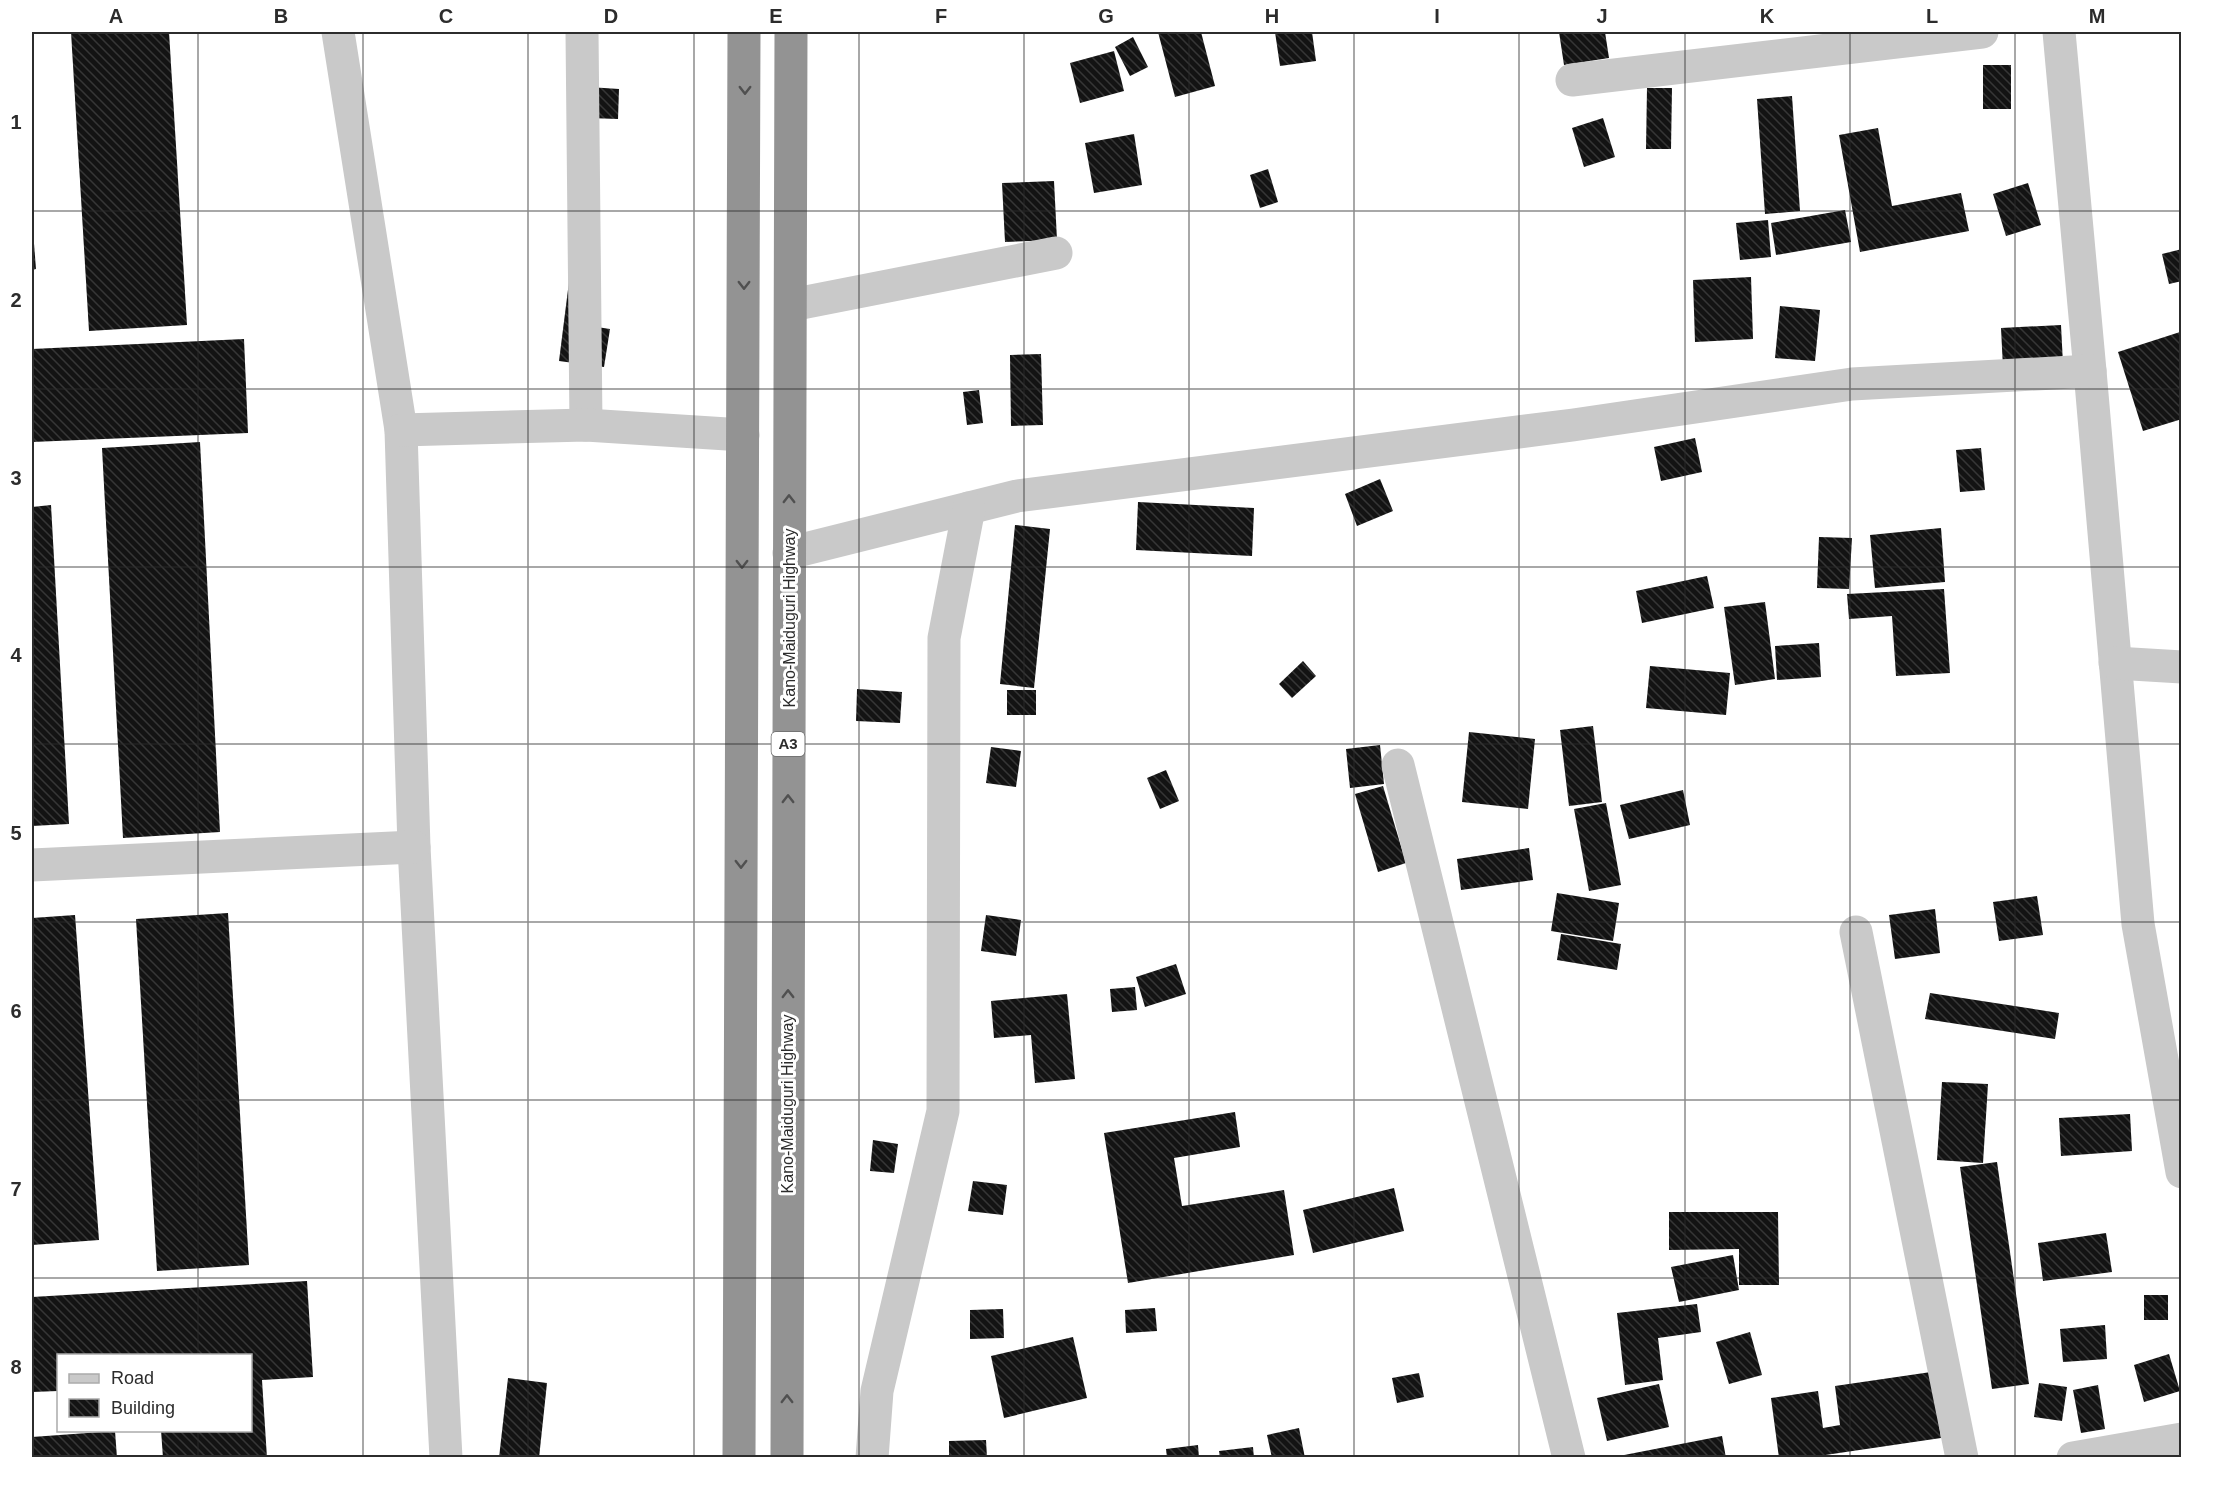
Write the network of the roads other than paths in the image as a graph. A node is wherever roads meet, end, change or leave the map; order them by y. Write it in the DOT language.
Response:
graph roads {
  1 [pos="338,32"];
  2 [pos="582,32"];
  3 [pos="744,32"];
  4 [pos="791,32"];
  5 [pos="1982,32"];
  6 [pos="2059,32"];
  7 [pos="1572,80"];
  8 [pos="1056,253"];
  9 [pos="791,305"];
  10 [pos="2090,371"];
  11 [pos="586,426"];
  12 [pos="401,430"];
  13 [pos="743,435"];
  14 [pos="969,508"];
  15 [pos="789,553"];
  16 [pos="2115,663"];
  17 [pos="2181,668"];
  18 [pos="1398,765"];
  19 [pos="414,847"];
  20 [pos="32,865"];
  21 [pos="1856,932"];
  22 [pos="2181,1172"];
  23 [pos="2181,1439"];
  24 [pos="446,1458"];
  25 [pos="739,1458"];
  26 [pos="786,1458"];
  27 [pos="872,1458"];
  28 [pos="1569,1458"];
  29 [pos="1962,1458"];
  30 [pos="2073,1458"];
  1 -- 12 [label="street"];
  2 -- 11 [label="street"];
  3 -- 13 [label="highway, one-way"];
  4 -- 9 [label="highway, Kano-Maiduguri Highway / A3"];
  5 -- 7 [label="street"];
  6 -- 10 [label="street"];
  8 -- 9 [label="street"];
  15 -- 9 [label="highway, Kano-Maiduguri Highway / A3, one-way"];
  10 -- 14 [label="street"];
  10 -- 16 [label="street"];
  11 -- 12 [label="street"];
  11 -- 13 [label="street"];
  12 -- 19 [label="street"];
  13 -- 25 [label="highway, one-way"];
  14 -- 15 [label="street"];
  14 -- 27 [label="street"];
  26 -- 15 [label="highway, Kano-Maiduguri Highway / A3, one-way"];
  16 -- 17 [label="street"];
  16 -- 22 [label="street"];
  18 -- 28 [label="street"];
  19 -- 20 [label="street"];
  19 -- 24 [label="street"];
  21 -- 29 [label="street"];
  23 -- 30 [label="street"];
}
